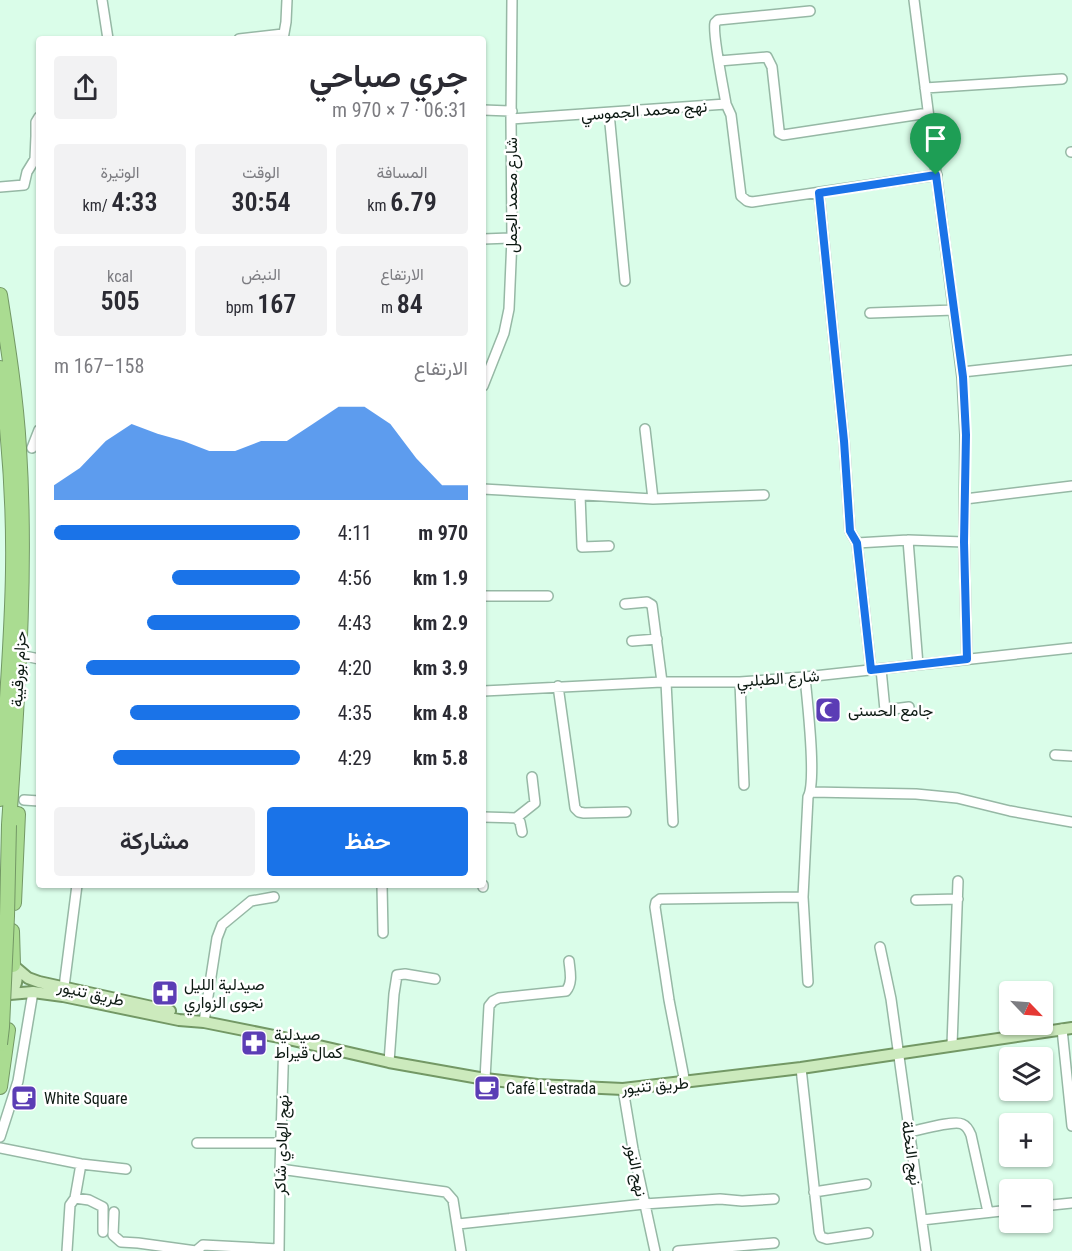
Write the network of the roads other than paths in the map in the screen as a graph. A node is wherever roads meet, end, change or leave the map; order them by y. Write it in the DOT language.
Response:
graph roads {
  1 [pos="102,0"];
  2 [pos="287,0"];
  3 [pos="512,0"];
  4 [pos="914,0"];
  5 [pos="810,11"];
  6 [pos="108,36"];
  7 [pos="283,36"];
  8 [pos="719,61"];
  9 [pos="1062,79"];
  10 [pos="925,88"];
  11 [pos="726,104"];
  12 [pos="486,111"];
  13 [pos="609,113"];
  14 [pos="928,113"];
  15 [pos="511,115"];
  16 [pos="36,136"];
  17 [pos="936,175"];
  18 [pos="0,187"];
  19 [pos="819,193"];
  20 [pos="512,238"];
  21 [pos="486,239"];
  22 [pos="625,281"];
  23 [pos="0,295"];
  24 [pos="954,310"];
  25 [pos="870,313"];
  26 [pos="1072,360"];
  27 [pos="486,369"];
  28 [pos="962,372"];
  29 [pos="1,376"];
  30 [pos="645,429"];
  31 [pos="30,448"];
  32 [pos="1072,486"];
  33 [pos="486,489"];
  34 [pos="580,495"];
  35 [pos="764,495"];
  36 [pos="653,499"];
  37 [pos="965,499"];
  38 [pos="908,540"];
  39 [pos="964,542"];
  40 [pos="857,543"];
  41 [pos="609,546"];
  42 [pos="486,596"];
  43 [pos="548,596"];
  44 [pos="625,604"];
  45 [pos="657,639"];
  46 [pos="632,641"];
  47 [pos="1072,648"];
  48 [pos="10,655"];
  49 [pos="36,659"];
  50 [pos="967,659"];
  51 [pos="918,665"];
  52 [pos="876,669"];
  53 [pos="805,677"];
  54 [pos="664,682"];
  55 [pos="740,682"];
  56 [pos="558,686"];
  57 [pos="486,691"];
  58 [pos="0,692"];
  59 [pos="909,708"];
  60 [pos="1055,755"];
  61 [pos="1072,756"];
  62 [pos="532,777"];
  63 [pos="744,785"];
  64 [pos="811,792"];
  65 [pos="0,799"];
  66 [pos="24,800"];
  67 [pos="36,801"];
  68 [pos="626,812"];
  69 [pos="486,817"];
  70 [pos="516,818"];
  71 [pos="673,822"];
  72 [pos="1072,822"];
  73 [pos="522,832"];
  74 [pos="958,881"];
  75 [pos="77,888"];
  76 [pos="382,888"];
  77 [pos="274,897"];
  78 [pos="802,897"];
  79 [pos="957,899"];
  80 [pos="916,900"];
  81 [pos="383,933"];
  82 [pos="880,947"];
  83 [pos="0,957"];
  84 [pos="569,961"];
  85 [pos="14,966"];
  86 [pos="435,979"];
  87 [pos="808,981"];
  88 [pos="64,987"];
  89 [pos="33,992"];
  90 [pos="5,996"];
  91 [pos="204,1022"];
  92 [pos="1067,1028"];
  93 [pos="284,1038"];
  94 [pos="0,1044"];
  95 [pos="952,1045"];
  96 [pos="899,1054"];
  97 [pos="389,1062"];
  98 [pos="801,1068"];
  99 [pos="485,1079"];
  100 [pos="685,1083"];
  101 [pos="0,1087"];
  102 [pos="623,1089"];
  103 [pos="1072,1126"];
  104 [pos="909,1132"];
  105 [pos="0,1137"];
  106 [pos="198,1143"];
  107 [pos="280,1143"];
  108 [pos="0,1148"];
  109 [pos="81,1164"];
  110 [pos="126,1169"];
  111 [pos="280,1169"];
  112 [pos="866,1184"];
  113 [pos="814,1192"];
  114 [pos="75,1198"];
  115 [pos="774,1199"];
  116 [pos="1072,1203"];
  117 [pos="644,1204"];
  118 [pos="1053,1205"];
  119 [pos="999,1211"];
  120 [pos="114,1212"];
  121 [pos="988,1212"];
  122 [pos="922,1220"];
  123 [pos="458,1224"];
  124 [pos="103,1232"];
  125 [pos="868,1233"];
  126 [pos="774,1243"];
  127 [pos="279,1250"];
  128 [pos="67,1251"];
  129 [pos="461,1251"];
  130 [pos="655,1251"];
  131 [pos="678,1251"];
  132 [pos="926,1251"];
  1 -- 6 [label="street"];
  2 -- 7 [label="street"];
  3 -- 15 [label="street, شارع محمد الجمل"];
  4 -- 10 [label="street"];
  5 -- 8 [label="street, نهج محمد الجموسي"];
  8 -- 11 [label="street, نهج محمد الجموسي"];
  8 -- 14 [label="street"];
  9 -- 10 [label="street"];
  10 -- 14 [label="street"];
  11 -- 13 [label="street, نهج محمد الجموسي"];
  11 -- 19 [label="street"];
  12 -- 15 [label="street, نهج محمد الجموسي"];
  13 -- 15 [label="street, نهج محمد الجموسي"];
  13 -- 22 [label="street"];
  14 -- 17 [label="street"];
  15 -- 20 [label="street, شارع محمد الجمل"];
  16 -- 18 [label="street"];
  17 -- 19 [label="street"];
  17 -- 24 [label="street"];
  19 -- 40 [label="street"];
  20 -- 21 [label="street"];
  20 -- 27 [label="street, شارع محمد الجمل"];
  23 -- 31 [label="highway, حزام بورقيبة"];
  24 -- 25 [label="street"];
  24 -- 28 [label="street"];
  26 -- 28 [label="street"];
  28 -- 37 [label="street"];
  29 -- 48 [label="highway, حزام بورقيبة"];
  30 -- 36 [label="street"];
  31 -- 48 [label="highway, حزام بورقيبة"];
  32 -- 37 [label="street"];
  33 -- 34 [label="street"];
  34 -- 36 [label="street"];
  34 -- 41 [label="street"];
  35 -- 36 [label="street"];
  37 -- 39 [label="street"];
  38 -- 39 [label="street"];
  38 -- 40 [label="street"];
  38 -- 51 [label="street"];
  39 -- 50 [label="street"];
  40 -- 52 [label="street"];
  42 -- 43 [label="street"];
  44 -- 45 [label="street"];
  45 -- 46 [label="street"];
  45 -- 54 [label="street"];
  47 -- 50 [label="street, شارع الطبلبي"];
  48 -- 49 [label="street"];
  48 -- 58 [label="highway"];
  48 -- 65 [label="highway, حزام بورقيبة"];
  48 -- 85 [label="highway"];
  48 -- 94 [label="highway, حزام بورقيبة, bridge"];
  50 -- 51 [label="street, شارع الطبلبي"];
  51 -- 52 [label="street, شارع الطبلبي"];
  52 -- 53 [label="street, شارع الطبلبي"];
  52 -- 59 [label="street"];
  53 -- 55 [label="street, شارع الطبلبي"];
  53 -- 64 [label="street"];
  54 -- 55 [label="street, شارع الطبلبي"];
  54 -- 56 [label="street, شارع الطبلبي"];
  54 -- 71 [label="street"];
  55 -- 63 [label="street"];
  56 -- 57 [label="street, شارع الطبلبي"];
  56 -- 68 [label="street"];
  60 -- 61 [label="street"];
  62 -- 70 [label="street"];
  64 -- 72 [label="street"];
  64 -- 78 [label="street"];
  66 -- 67 [label="street"];
  69 -- 70 [label="street"];
  70 -- 73 [label="street"];
  74 -- 79 [label="street"];
  75 -- 88 [label="street"];
  76 -- 81 [label="street"];
  77 -- 91 [label="street"];
  78 -- 87 [label="street"];
  78 -- 100 [label="street"];
  79 -- 80 [label="street"];
  79 -- 95 [label="street"];
  82 -- 96 [label="street, نهج النخلة"];
  83 -- 85 [label="main road, طريق تنيور"];
  84 -- 99 [label="street"];
  85 -- 88 [label="main road, طريق تنيور"];
  85 -- 90 [label="main road"];
  86 -- 97 [label="street"];
  88 -- 91 [label="main road, طريق تنيور"];
  89 -- 90 [label="main road, طريق تنيور"];
  89 -- 91 [label="main road, طريق تنيور"];
  89 -- 105 [label="street"];
  90 -- 101 [label="highway"];
  91 -- 93 [label="main road, طريق تنيور"];
  92 -- 95 [label="main road, طريق تنيور"];
  92 -- 103 [label="street"];
  93 -- 97 [label="main road, طريق تنيور"];
  93 -- 107 [label="street, نهج الهادي شاكر"];
  95 -- 96 [label="main road, طريق تنيور"];
  96 -- 98 [label="main road, طريق تنيور"];
  96 -- 104 [label="street, نهج النخلة"];
  97 -- 99 [label="main road, طريق تنيور"];
  98 -- 100 [label="main road, طريق تنيور"];
  98 -- 113 [label="street"];
  99 -- 102 [label="main road, طريق تنيور"];
  100 -- 102 [label="main road, طريق تنيور"];
  102 -- 117 [label="street, نهج النور"];
  104 -- 121 [label="street"];
  104 -- 122 [label="street, نهج النخلة"];
  106 -- 107 [label="street"];
  107 -- 111 [label="street, نهج الهادي شاكر"];
  108 -- 109 [label="street"];
  109 -- 110 [label="street"];
  109 -- 114 [label="street"];
  111 -- 123 [label="street"];
  111 -- 127 [label="street, نهج الهادي شاكر"];
  112 -- 113 [label="street"];
  113 -- 125 [label="street"];
  114 -- 124 [label="street"];
  114 -- 128 [label="street"];
  115 -- 117 [label="street"];
  116 -- 118 [label="street"];
  117 -- 123 [label="street"];
  117 -- 130 [label="street, نهج النور"];
  119 -- 121 [label="street"];
  120 -- 127 [label="street"];
  121 -- 122 [label="street"];
  122 -- 132 [label="street, نهج النخلة"];
  123 -- 129 [label="street"];
  126 -- 131 [label="street"];
}
